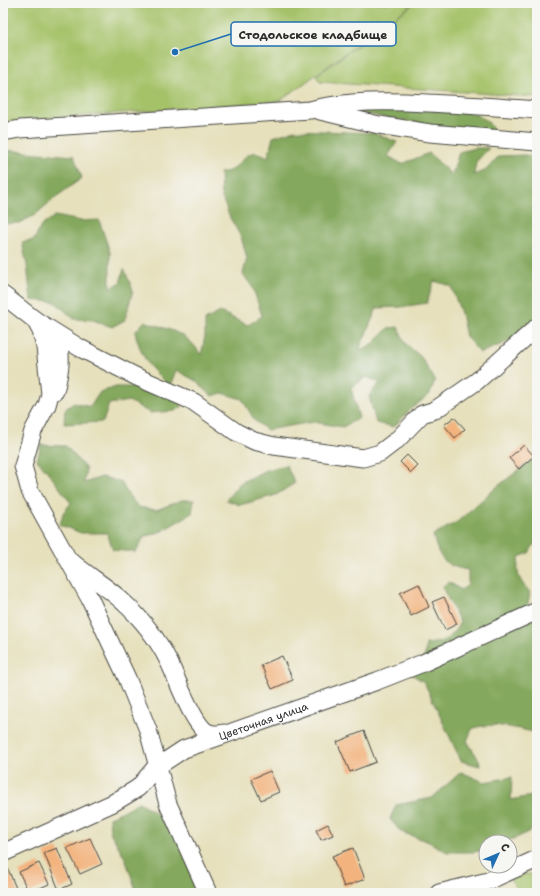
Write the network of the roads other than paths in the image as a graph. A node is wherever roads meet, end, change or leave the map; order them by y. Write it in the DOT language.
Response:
graph roads {
  1 [pos="310,110"];
  2 [pos="537,110"];
  3 [pos="3,132"];
  4 [pos="537,142"];
  5 [pos="3,295"];
  6 [pos="35,320"];
  7 [pos="537,327"];
  8 [pos="64,554"];
  9 [pos="537,611"];
  10 [pos="224,733"];
  11 [pos="158,766"];
  12 [pos="3,853"];
  13 [pos="537,858"];
  14 [pos="208,893"];
  15 [pos="439,893"];
  1 -- 2 [label="street"];
  1 -- 3 [label="street"];
  1 -- 4 [label="street"];
  5 -- 6 [label="street"];
  6 -- 7 [label="street"];
  6 -- 8 [label="street"];
  8 -- 10 [label="street"];
  8 -- 11 [label="street"];
  9 -- 10 [label="street, Цветочная улица"];
  10 -- 11 [label="street, Цветочная улица"];
  11 -- 12 [label="street, Цветочная улица"];
  11 -- 14 [label="street"];
  13 -- 15 [label="street"];
}
